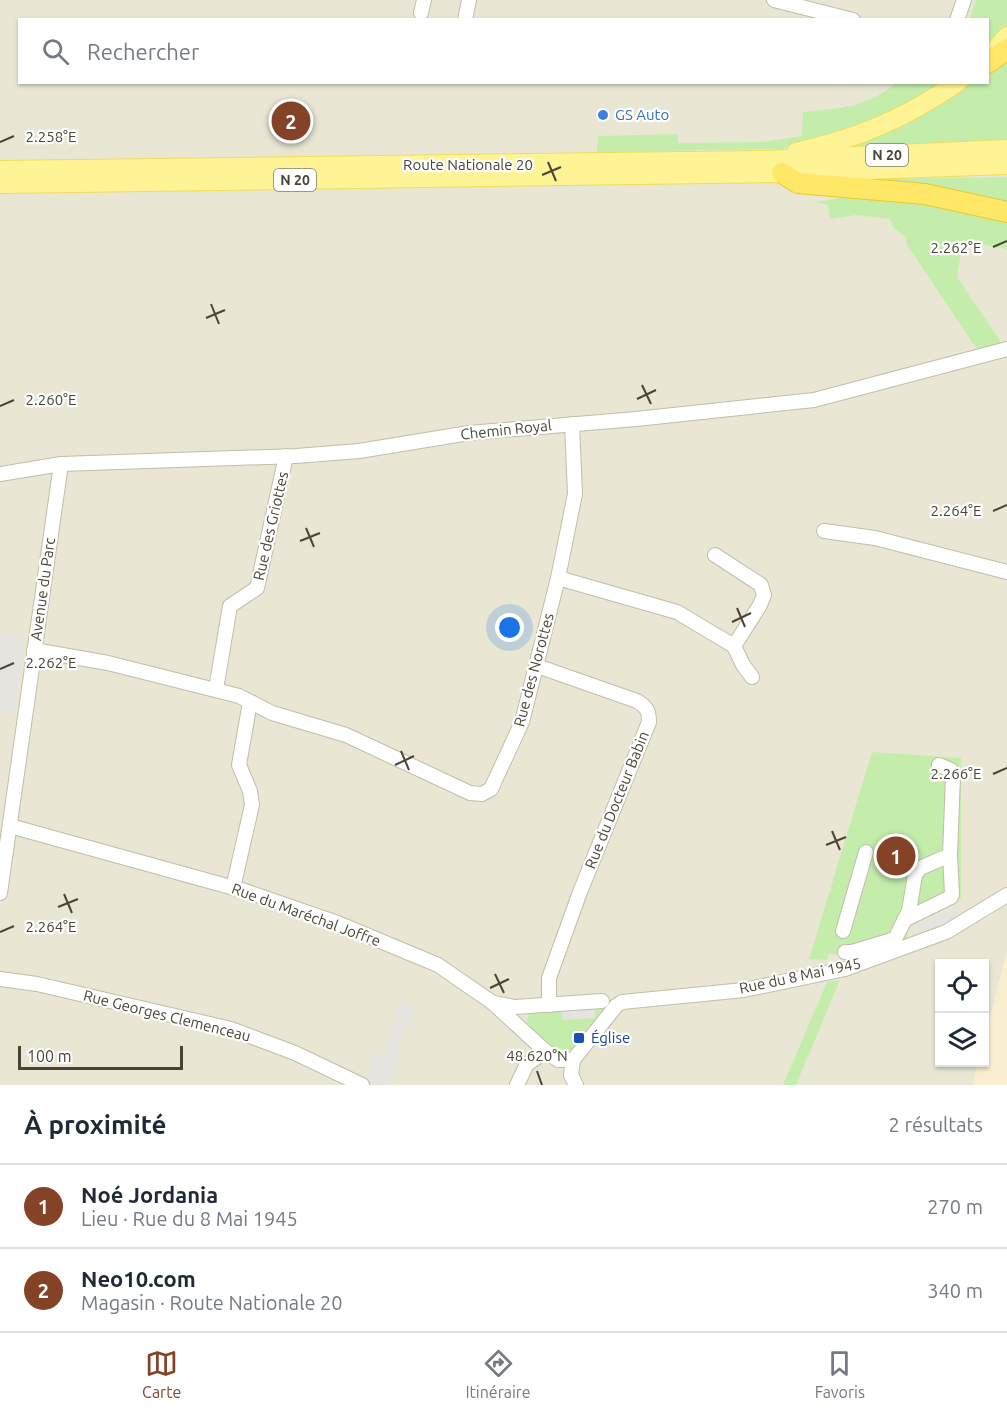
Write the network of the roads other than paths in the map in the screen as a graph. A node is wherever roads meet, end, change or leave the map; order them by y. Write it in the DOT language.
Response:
graph roads {
  1 [pos="468,0"];
  2 [pos="774,0"];
  3 [pos="964,0"];
  4 [pos="465,18"];
  5 [pos="845,18"];
  6 [pos="958,18"];
  7 [pos="1007,36"];
  8 [pos="1007,49"];
  9 [pos="989,56"];
  10 [pos="989,62"];
  11 [pos="955,84"];
  12 [pos="1007,149"];
  13 [pos="766,160"];
  14 [pos="1007,165"];
  15 [pos="0,171"];
  16 [pos="782,173"];
  17 [pos="0,184"];
  18 [pos="1007,212"];
  19 [pos="1007,349"];
  20 [pos="572,424"];
  21 [pos="286,456"];
  22 [pos="61,464"];
  23 [pos="0,474"];
  24 [pos="824,531"];
  25 [pos="715,555"];
  26 [pos="1007,572"];
  27 [pos="558,578"];
  28 [pos="734,646"];
  29 [pos="34,650"];
  30 [pos="537,666"];
  31 [pos="752,677"];
  32 [pos="216,689"];
  33 [pos="250,702"];
  34 [pos="939,765"];
  35 [pos="10,826"];
  36 [pos="867,852"];
  37 [pos="950,855"];
  38 [pos="233,888"];
  39 [pos="0,893"];
  40 [pos="1007,895"];
  41 [pos="904,920"];
  42 [pos="843,931"];
  43 [pos="845,952"];
  44 [pos="0,979"];
  45 [pos="602,1001"];
  46 [pos="493,1003"];
  47 [pos="542,1006"];
  48 [pos="544,1050"];
  49 [pos="573,1060"];
  50 [pos="362,1085"];
  51 [pos="517,1085"];
  52 [pos="576,1085"];
  1 -- 4 [label="street"];
  2 -- 5 [label="street"];
  3 -- 6 [label="street"];
  7 -- 9 [label="main road"];
  8 -- 10 [label="highway"];
  11 -- 13 [label="main road"];
  12 -- 13 [label="main road, Route Nationale 20 / N 20"];
  13 -- 15 [label="main road, Route Nationale 20 / N 20"];
  14 -- 16 [label="main road, Route Nationale 20 / N 20"];
  16 -- 17 [label="main road, Route Nationale 20 / N 20"];
  16 -- 18 [label="highway"];
  19 -- 20 [label="street, Chemin Royal"];
  20 -- 21 [label="street, Chemin Royal"];
  20 -- 27 [label="street, Rue des Norottes"];
  21 -- 22 [label="street, Chemin Royal"];
  21 -- 32 [label="street, Rue des Griottes"];
  22 -- 23 [label="street, Chemin Royal"];
  22 -- 29 [label="street, Avenue du Parc"];
  24 -- 26 [label="street"];
  25 -- 28 [label="street"];
  27 -- 28 [label="street"];
  27 -- 30 [label="street, Rue des Norottes"];
  28 -- 31 [label="street"];
  29 -- 32 [label="street, Rue des Norottes"];
  29 -- 35 [label="street, Avenue du Parc"];
  30 -- 33 [label="street, Rue des Norottes"];
  30 -- 47 [label="street, Rue du Docteur Babin"];
  32 -- 33 [label="street, Rue des Norottes"];
  33 -- 38 [label="street"];
  34 -- 37 [label="street"];
  35 -- 38 [label="street, Rue du Maréchal Joffre"];
  35 -- 39 [label="street, Avenue du Parc"];
  36 -- 42 [label="street"];
  37 -- 41 [label="street"];
  37 -- 41 [label="street"];
  38 -- 46 [label="street, Rue du Maréchal Joffre"];
  40 -- 49 [label="street, Rue du 8 Mai 1945"];
  41 -- 43 [label="street"];
  44 -- 50 [label="street, Rue Georges Clemenceau"];
  45 -- 47 [label="street"];
  46 -- 47 [label="street"];
  46 -- 48 [label="street, Rue du Maréchal Joffre"];
  47 -- 48 [label="street"];
  48 -- 49 [label="street, Rue du Maréchal Joffre"];
  48 -- 51 [label="street"];
  49 -- 52 [label="street"];
}
